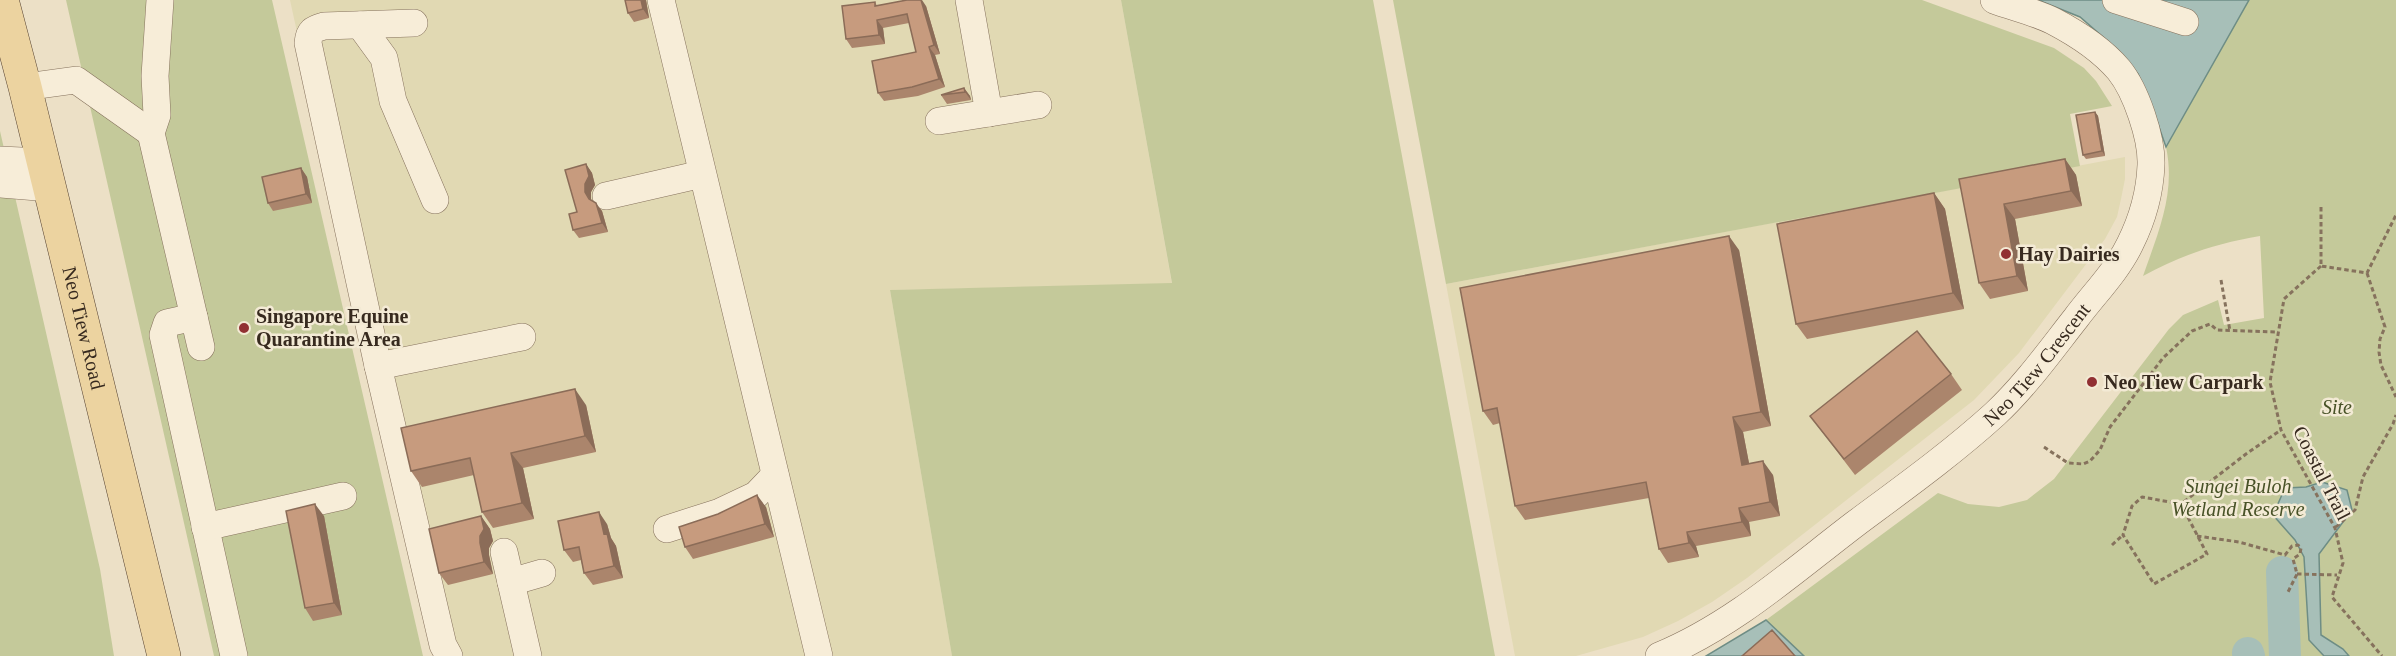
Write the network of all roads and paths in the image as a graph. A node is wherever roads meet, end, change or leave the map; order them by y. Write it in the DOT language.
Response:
graph roads {
  1 [pos="2,0"];
  2 [pos="160,0"];
  3 [pos="661,0"];
  4 [pos="969,0"];
  5 [pos="1994,0"];
  6 [pos="2116,0"];
  7 [pos="2186,22"];
  8 [pos="414,23"];
  9 [pos="360,25"];
  10 [pos="25,87"];
  11 [pos="1038,105"];
  12 [pos="989,113"];
  13 [pos="939,121"];
  14 [pos="152,133"];
  15 [pos="0,160"];
  16 [pos="702,174"];
  17 [pos="46,175"];
  18 [pos="0,184"];
  19 [pos="606,196"];
  20 [pos="435,200"];
  21 [pos="2321,207"];
  22 [pos="2396,214"];
  23 [pos="2321,266"];
  24 [pos="2367,273"];
  25 [pos="2221,280"];
  26 [pos="194,317"];
  27 [pos="2229,331"];
  28 [pos="2278,332"];
  29 [pos="522,337"];
  30 [pos="201,347"];
  31 [pos="378,366"];
  32 [pos="2396,397"];
  33 [pos="2396,415"];
  34 [pos="2281,430"];
  35 [pos="2044,447"];
  36 [pos="775,475"];
  37 [pos="343,496"];
  38 [pos="2181,504"];
  39 [pos="205,527"];
  40 [pos="2336,528"];
  41 [pos="667,529"];
  42 [pos="2123,535"];
  43 [pos="2197,536"];
  44 [pos="2112,544"];
  45 [pos="504,552"];
  46 [pos="542,573"];
  47 [pos="2297,574"];
  48 [pos="2337,575"];
  49 [pos="511,582"];
  50 [pos="2289,592"];
  51 [pos="1686,651"];
  52 [pos="164,656"];
  53 [pos="234,656"];
  54 [pos="449,656"];
  55 [pos="528,656"];
  56 [pos="819,656"];
  57 [pos="1659,656"];
  58 [pos="2382,656"];
  1 -- 10 [label="main road, Neo Tiew Road"];
  2 -- 14 [label="street"];
  3 -- 16 [label="street"];
  4 -- 12 [label="street"];
  5 -- 51 [label="street, Neo Tiew Crescent"];
  6 -- 7 [label="street"];
  8 -- 9 [label="street"];
  9 -- 20 [label="street"];
  9 -- 31 [label="street"];
  10 -- 14 [label="street"];
  10 -- 17 [label="main road, Neo Tiew Road"];
  11 -- 12 [label="street"];
  12 -- 13 [label="street"];
  14 -- 26 [label="street"];
  15 -- 17 [label="street"];
  16 -- 19 [label="street"];
  16 -- 36 [label="street"];
  17 -- 18 [label="street"];
  17 -- 52 [label="main road, Neo Tiew Road"];
  21 -- 23 [label="path"];
  22 -- 24 [label="path"];
  23 -- 24 [label="path"];
  23 -- 28 [label="path, Coastal Trail"];
  24 -- 32 [label="path"];
  25 -- 27 [label="path"];
  26 -- 30 [label="street"];
  26 -- 39 [label="street"];
  27 -- 28 [label="path"];
  27 -- 35 [label="path"];
  28 -- 34 [label="path, Coastal Trail"];
  29 -- 31 [label="street"];
  31 -- 54 [label="street"];
  33 -- 40 [label="path"];
  34 -- 38 [label="path"];
  34 -- 40 [label="path, Coastal Trail"];
  36 -- 41 [label="street"];
  36 -- 56 [label="street"];
  37 -- 39 [label="street"];
  38 -- 42 [label="path"];
  38 -- 43 [label="path"];
  39 -- 53 [label="street"];
  40 -- 48 [label="path, Coastal Trail"];
  42 -- 43 [label="path"];
  42 -- 44 [label="path"];
  43 -- 47 [label="path"];
  45 -- 49 [label="street"];
  46 -- 49 [label="street"];
  47 -- 48 [label="path"];
  47 -- 50 [label="path"];
  48 -- 58 [label="path, Coastal Trail"];
  49 -- 55 [label="street"];
  51 -- 57 [label="street, Neo Tiew Crescent"];
}
